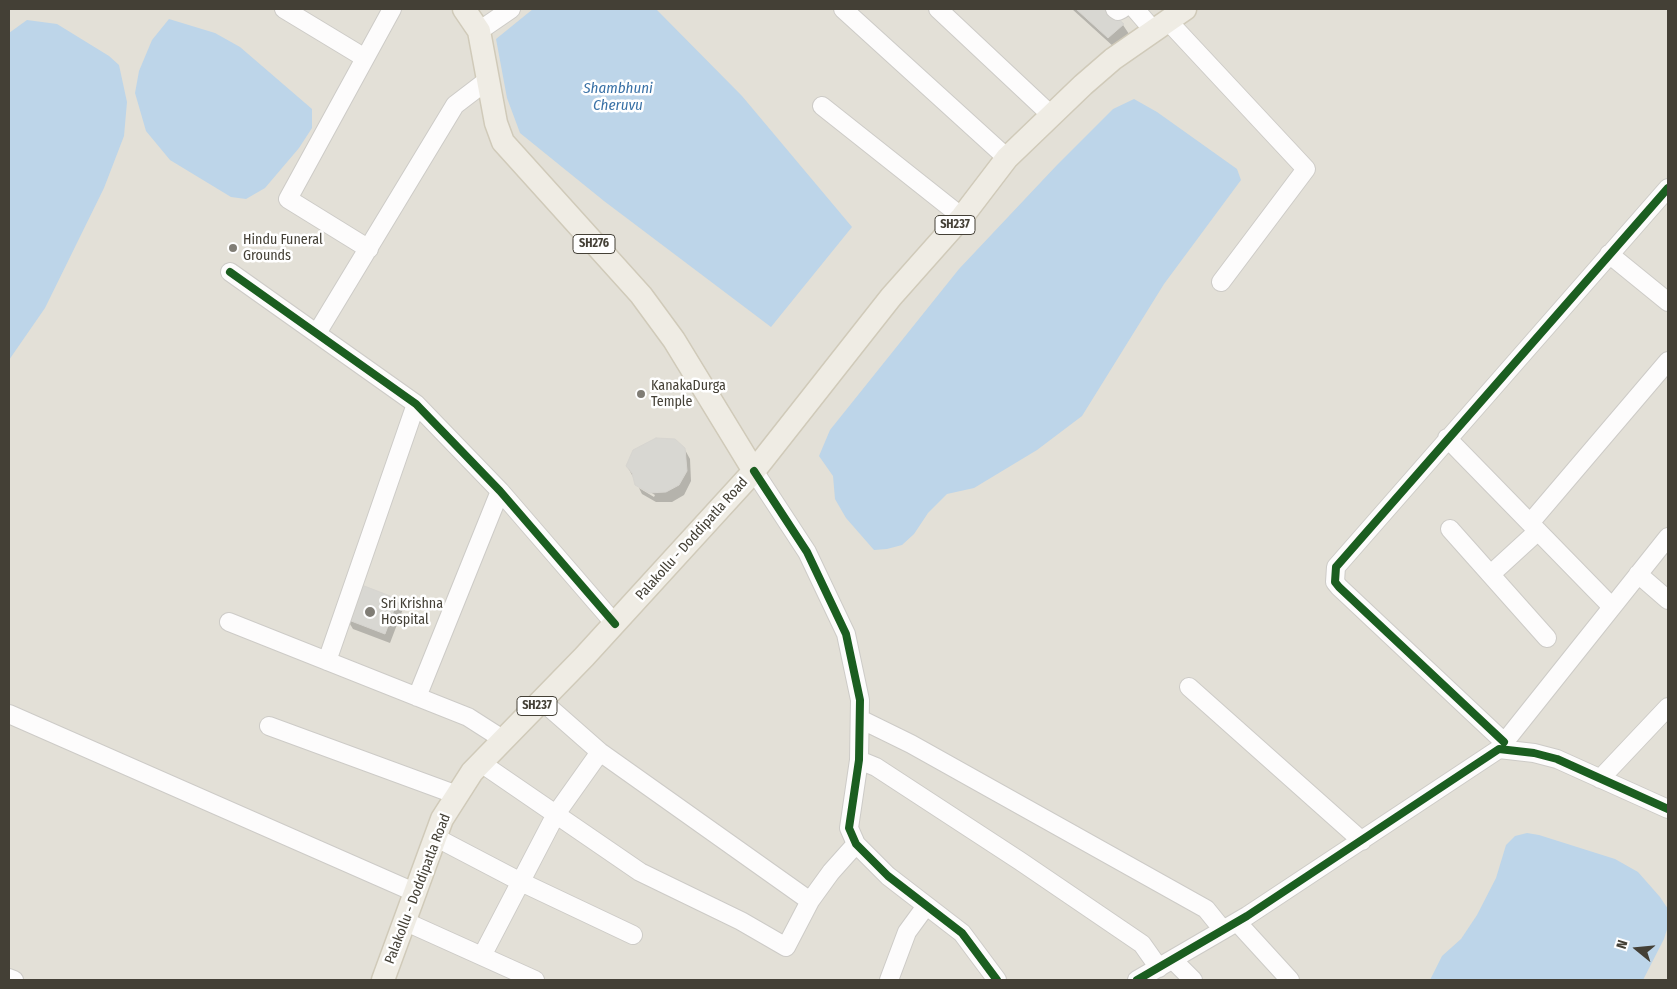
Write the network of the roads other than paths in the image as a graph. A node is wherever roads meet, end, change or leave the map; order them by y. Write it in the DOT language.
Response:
graph roads {
  1 [pos="284,9"];
  2 [pos="392,9"];
  3 [pos="464,9"];
  4 [pos="511,9"];
  5 [pos="843,9"];
  6 [pos="938,9"];
  7 [pos="1115,9"];
  8 [pos="1122,9"];
  9 [pos="1135,9"];
  10 [pos="1169,20"];
  11 [pos="480,31"];
  12 [pos="366,58"];
  13 [pos="489,79"];
  14 [pos="822,106"];
  15 [pos="1051,115"];
  16 [pos="1007,158"];
  17 [pos="1668,188"];
  18 [pos="962,217"];
  19 [pos="369,249"];
  20 [pos="1609,254"];
  21 [pos="230,272"];
  22 [pos="1221,282"];
  23 [pos="1668,302"];
  24 [pos="316,333"];
  25 [pos="1668,361"];
  26 [pos="416,404"];
  27 [pos="1447,438"];
  28 [pos="754,471"];
  29 [pos="500,491"];
  30 [pos="1534,527"];
  31 [pos="1450,529"];
  32 [pos="1668,537"];
  33 [pos="1491,574"];
  34 [pos="1638,574"];
  35 [pos="1668,600"];
  36 [pos="1612,607"];
  37 [pos="229,622"];
  38 [pos="614,624"];
  39 [pos="1547,638"];
  40 [pos="327,661"];
  41 [pos="1189,687"];
  42 [pos="417,697"];
  43 [pos="542,700"];
  44 [pos="1668,707"];
  45 [pos="9,714"];
  46 [pos="860,719"];
  47 [pos="268,726"];
  48 [pos="504,740"];
  49 [pos="1501,745"];
  50 [pos="600,752"];
  51 [pos="859,760"];
  52 [pos="481,762"];
  53 [pos="1600,779"];
  54 [pos="457,795"];
  55 [pos="1668,809"];
  56 [pos="556,814"];
  57 [pos="435,837"];
  58 [pos="1362,840"];
  59 [pos="856,844"];
  60 [pos="521,882"];
  61 [pos="414,892"];
  62 [pos="810,901"];
  63 [pos="926,906"];
  64 [pos="404,921"];
  65 [pos="1230,926"];
  66 [pos="633,935"];
  67 [pos="482,956"];
  68 [pos="1166,964"];
  69 [pos="9,978"];
  70 [pos="14,980"];
  71 [pos="383,980"];
  72 [pos="535,980"];
  73 [pos="889,980"];
  74 [pos="997,980"];
  75 [pos="1137,980"];
  76 [pos="1193,980"];
  77 [pos="1290,980"];
  1 -- 12 [label="street"];
  2 -- 12 [label="street"];
  3 -- 11 [label="main road, SH276"];
  4 -- 11 [label="street"];
  5 -- 16 [label="street"];
  6 -- 15 [label="street"];
  7 -- 8 [label="street"];
  9 -- 10 [label="street"];
  10 -- 15 [label="main road, Palakollu - Doddipatla Road / SH237"];
  10 -- 22 [label="street"];
  11 -- 13 [label="main road, SH276"];
  12 -- 19 [label="street"];
  13 -- 19 [label="street"];
  13 -- 28 [label="main road, SH276"];
  14 -- 18 [label="street"];
  15 -- 16 [label="main road, Palakollu - Doddipatla Road / SH237"];
  16 -- 18 [label="main road, Palakollu - Doddipatla Road / SH237"];
  17 -- 20 [label="street"];
  18 -- 28 [label="main road, Palakollu - Doddipatla Road / SH237"];
  19 -- 24 [label="street"];
  20 -- 23 [label="street"];
  20 -- 27 [label="street"];
  21 -- 24 [label="street"];
  24 -- 26 [label="street"];
  25 -- 30 [label="street"];
  26 -- 29 [label="street"];
  26 -- 40 [label="street"];
  27 -- 30 [label="street"];
  27 -- 49 [label="street"];
  28 -- 38 [label="main road, Palakollu - Doddipatla Road / SH237"];
  28 -- 46 [label="street"];
  29 -- 38 [label="street"];
  29 -- 42 [label="street"];
  30 -- 33 [label="street"];
  30 -- 36 [label="street"];
  31 -- 33 [label="street"];
  32 -- 34 [label="street"];
  33 -- 39 [label="street"];
  34 -- 35 [label="street"];
  34 -- 36 [label="street"];
  36 -- 49 [label="street"];
  37 -- 40 [label="street"];
  38 -- 43 [label="main road, Palakollu - Doddipatla Road / SH237"];
  40 -- 42 [label="street"];
  41 -- 58 [label="street"];
  42 -- 48 [label="street"];
  43 -- 48 [label="main road, Palakollu - Doddipatla Road / SH237"];
  43 -- 50 [label="street"];
  44 -- 53 [label="street"];
  45 -- 61 [label="street"];
  46 -- 51 [label="street"];
  46 -- 65 [label="street"];
  47 -- 54 [label="street"];
  48 -- 52 [label="main road, Palakollu - Doddipatla Road / SH237"];
  49 -- 53 [label="street"];
  49 -- 58 [label="street"];
  50 -- 56 [label="street"];
  50 -- 62 [label="street"];
  51 -- 59 [label="street"];
  51 -- 68 [label="street"];
  52 -- 54 [label="main road, Palakollu - Doddipatla Road / SH237"];
  52 -- 56 [label="street"];
  53 -- 55 [label="street"];
  54 -- 57 [label="main road, Palakollu - Doddipatla Road / SH237"];
  56 -- 60 [label="street"];
  56 -- 62 [label="street"];
  57 -- 60 [label="street"];
  57 -- 61 [label="main road, Palakollu - Doddipatla Road / SH237"];
  58 -- 65 [label="street"];
  59 -- 62 [label="street"];
  59 -- 63 [label="street"];
  60 -- 66 [label="street"];
  60 -- 67 [label="street"];
  61 -- 64 [label="main road, Palakollu - Doddipatla Road / SH237"];
  63 -- 73 [label="street"];
  63 -- 74 [label="street"];
  64 -- 67 [label="street"];
  64 -- 71 [label="main road, Palakollu - Doddipatla Road / SH237"];
  65 -- 68 [label="street"];
  65 -- 77 [label="street"];
  67 -- 72 [label="street"];
  68 -- 75 [label="street"];
  68 -- 76 [label="street"];
  69 -- 70 [label="street"];
}
